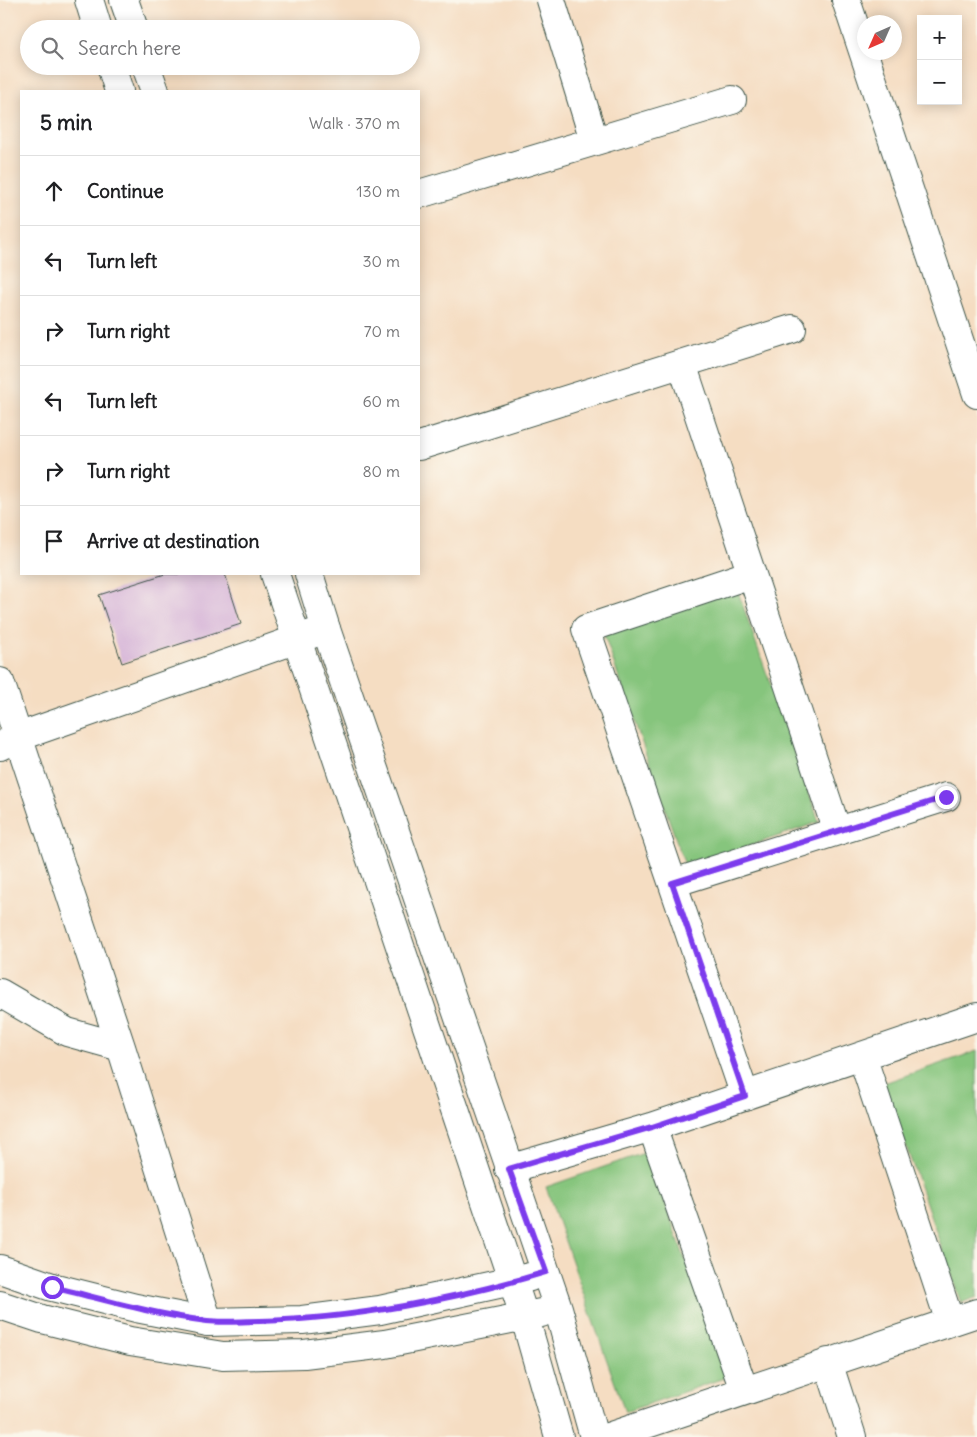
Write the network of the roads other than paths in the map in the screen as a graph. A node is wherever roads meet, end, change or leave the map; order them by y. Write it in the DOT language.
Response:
graph roads {
  1 [pos="89,0"];
  2 [pos="124,0"];
  3 [pos="551,0"];
  4 [pos="846,0"];
  5 [pos="95,20"];
  6 [pos="131,20"];
  7 [pos="114,75"];
  8 [pos="149,75"];
  9 [pos="119,90"];
  10 [pos="155,90"];
  11 [pos="732,100"];
  12 [pos="594,140"];
  13 [pos="420,194"];
  14 [pos="792,329"];
  15 [pos="682,364"];
  16 [pos="977,394"];
  17 [pos="420,446"];
  18 [pos="751,574"];
  19 [pos="275,575"];
  20 [pos="309,575"];
  21 [pos="326,629"];
  22 [pos="295,640"];
  23 [pos="0,682"];
  24 [pos="9,741"];
  25 [pos="946,797"];
  26 [pos="837,831"];
  27 [pos="672,883"];
  28 [pos="0,993"];
  29 [pos="977,1017"];
  30 [pos="121,1047"];
  31 [pos="862,1056"];
  32 [pos="745,1096"];
  33 [pos="652,1127"];
  34 [pos="509,1169"];
  35 [pos="0,1269"];
  36 [pos="546,1272"];
  37 [pos="513,1282"];
  38 [pos="0,1305"];
  39 [pos="558,1308"];
  40 [pos="977,1313"];
  41 [pos="525,1318"];
  42 [pos="208,1322"];
  43 [pos="950,1322"];
  44 [pos="828,1362"];
  45 [pos="744,1390"];
  46 [pos="559,1437"];
  47 [pos="594,1437"];
  48 [pos="608,1437"];
  49 [pos="852,1437"];
  1 -- 5 [label="street"];
  2 -- 6 [label="street"];
  3 -- 12 [label="street"];
  4 -- 16 [label="street"];
  7 -- 9 [label="street"];
  8 -- 10 [label="street"];
  11 -- 12 [label="street"];
  12 -- 13 [label="street"];
  14 -- 15 [label="street"];
  15 -- 17 [label="street"];
  15 -- 18 [label="street"];
  18 -- 26 [label="street"];
  18 -- 27 [label="street"];
  19 -- 22 [label="street"];
  20 -- 21 [label="street"];
  21 -- 22 [label="street"];
  21 -- 34 [label="street"];
  22 -- 24 [label="street"];
  22 -- 37 [label="street"];
  23 -- 24 [label="street"];
  24 -- 30 [label="street"];
  25 -- 26 [label="street"];
  26 -- 27 [label="street"];
  27 -- 32 [label="street"];
  28 -- 30 [label="street"];
  29 -- 31 [label="street"];
  30 -- 42 [label="street"];
  31 -- 32 [label="street"];
  31 -- 43 [label="street"];
  32 -- 33 [label="street"];
  33 -- 34 [label="street"];
  33 -- 45 [label="street"];
  34 -- 36 [label="street"];
  35 -- 42 [label="street"];
  36 -- 37 [label="street"];
  36 -- 39 [label="street"];
  37 -- 41 [label="street"];
  37 -- 42 [label="street"];
  38 -- 41 [label="street"];
  39 -- 41 [label="street"];
  39 -- 47 [label="street"];
  40 -- 43 [label="street"];
  41 -- 46 [label="street"];
  43 -- 44 [label="street"];
  44 -- 45 [label="street"];
  44 -- 49 [label="street"];
  45 -- 48 [label="street"];
}
